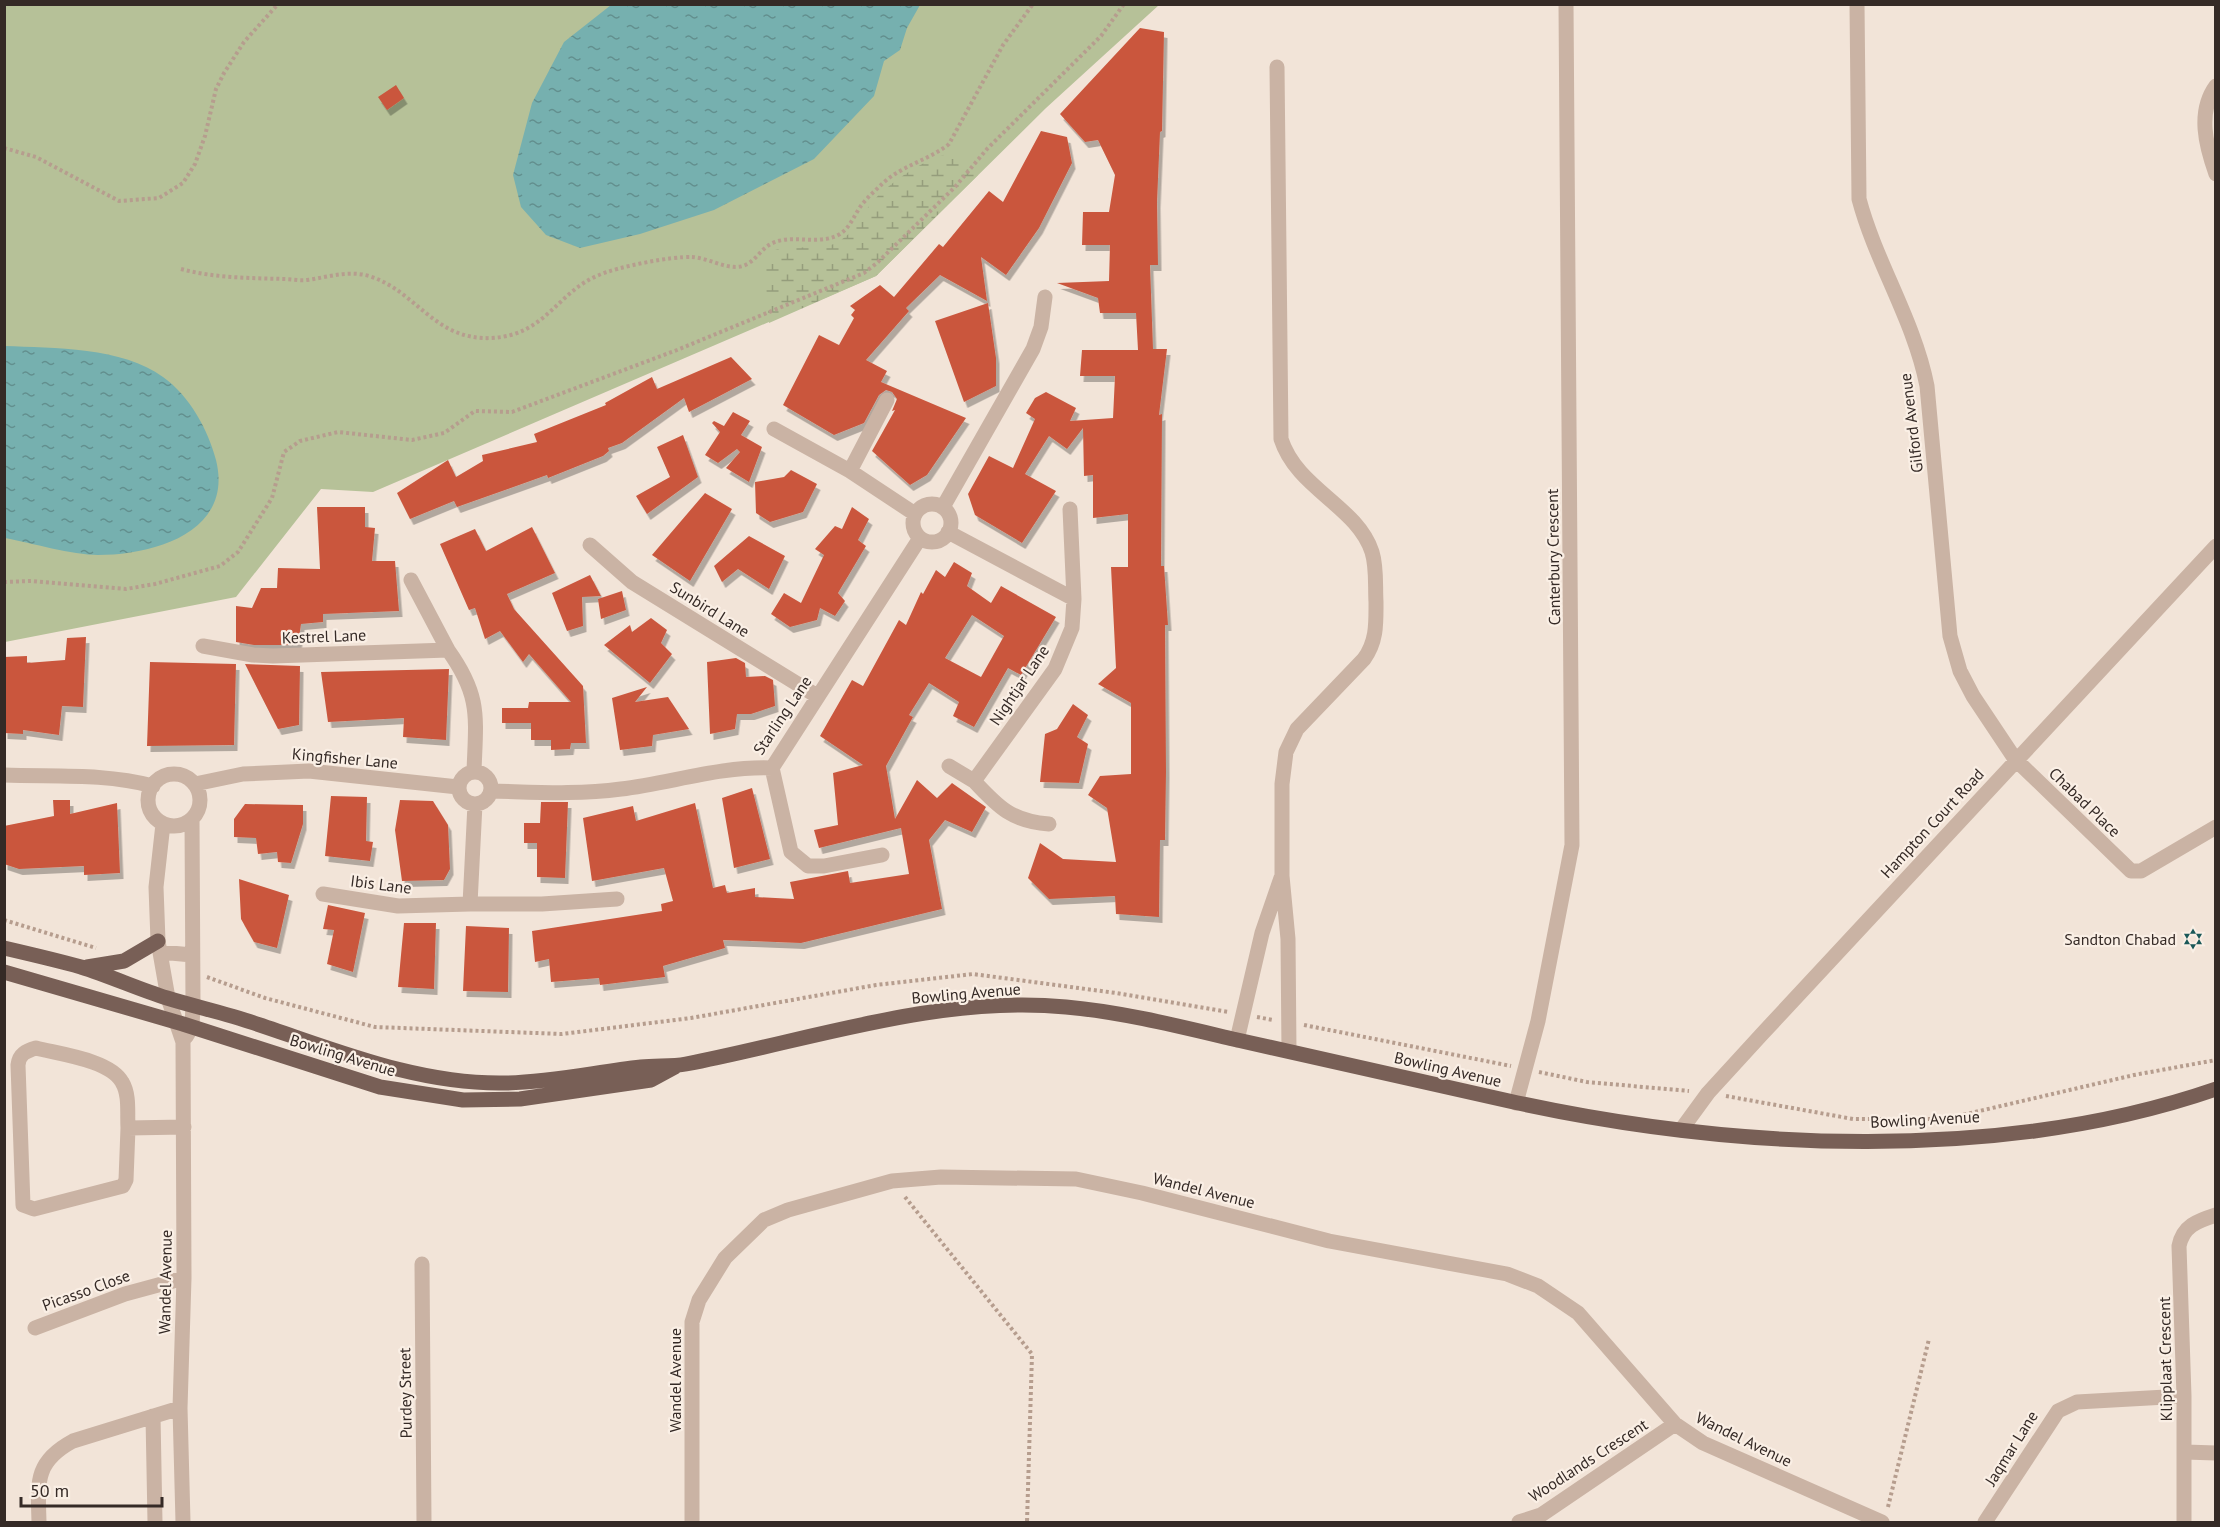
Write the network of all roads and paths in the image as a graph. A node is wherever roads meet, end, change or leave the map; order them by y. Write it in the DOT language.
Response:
graph roads {
  1 [pos="278,4"];
  2 [pos="1033,4"];
  3 [pos="1124,4"];
  4 [pos="1566,4"];
  5 [pos="1857,4"];
  6 [pos="1277,67"];
  7 [pos="2216,86"];
  8 [pos="4,148"];
  9 [pos="2216,174"];
  10 [pos="181,269"];
  11 [pos="1045,297"];
  12 [pos="887,400"];
  13 [pos="774,429"];
  14 [pos="850,471"];
  15 [pos="943,507"];
  16 [pos="1070,509"];
  17 [pos="915,514"];
  18 [pos="948,532"];
  19 [pos="920,538"];
  20 [pos="590,545"];
  21 [pos="2216,546"];
  22 [pos="411,580"];
  23 [pos="4,582"];
  24 [pos="1074,599"];
  25 [pos="203,646"];
  26 [pos="447,650"];
  27 [pos="817,696"];
  28 [pos="2015,759"];
  29 [pos="949,766"];
  30 [pos="772,768"];
  31 [pos="474,771"];
  32 [pos="4,775"];
  33 [pos="974,781"];
  34 [pos="195,784"];
  35 [pos="153,786"];
  36 [pos="458,787"];
  37 [pos="491,791"];
  38 [pos="475,804"];
  39 [pos="192,819"];
  40 [pos="163,824"];
  41 [pos="1049,824"];
  42 [pos="2216,827"];
  43 [pos="882,855"];
  44 [pos="1282,876"];
  45 [pos="323,894"];
  46 [pos="617,899"];
  47 [pos="470,904"];
  48 [pos="4,920"];
  49 [pos="159,946"];
  50 [pos="4,948"];
  51 [pos="99,949"];
  52 [pos="192,955"];
  53 [pos="81,967"];
  54 [pos="192,971"];
  55 [pos="4,972"];
  56 [pos="168,998"];
  57 [pos="193,1004"];
  58 [pos="1242,1014"];
  59 [pos="175,1022"];
  60 [pos="1289,1023"];
  61 [pos="192,1027"];
  62 [pos="1237,1040"];
  63 [pos="183,1042"];
  64 [pos="1289,1051"];
  65 [pos="2216,1060"];
  66 [pos="677,1066"];
  67 [pos="1526,1069"];
  68 [pos="2216,1089"];
  69 [pos="1708,1093"];
  70 [pos="2216,1096"];
  71 [pos="2191,1097"];
  72 [pos="1516,1103"];
  73 [pos="184,1127"];
  74 [pos="128,1128"];
  75 [pos="1681,1130"];
  76 [pos="892,1181"];
  77 [pos="2216,1215"];
  78 [pos="422,1264"];
  79 [pos="184,1278"];
  80 [pos="35,1328"];
  81 [pos="1929,1339"];
  82 [pos="2184,1396"];
  83 [pos="180,1408"];
  84 [pos="153,1416"];
  85 [pos="1675,1424"];
  86 [pos="2185,1452"];
  87 [pos="2216,1453"];
  88 [pos="1884,1517"];
  89 [pos="39,1522"];
  90 [pos="155,1522"];
  91 [pos="183,1522"];
  92 [pos="424,1522"];
  93 [pos="692,1522"];
  94 [pos="1027,1522"];
  95 [pos="1519,1522"];
  96 [pos="1985,1522"];
  97 [pos="2184,1522"];
  1 -- 8 [label="path"];
  2 -- 10 [label="path"];
  3 -- 23 [label="path"];
  4 -- 67 [label="street, Canterbury Crescent"];
  5 -- 28 [label="street, Gilford Avenue"];
  6 -- 44 [label="street"];
  7 -- 9 [label="street"];
  11 -- 15 [label="street"];
  12 -- 14 [label="street"];
  13 -- 14 [label="street"];
  14 -- 17 [label="street"];
  15 -- 17 [label="street"];
  15 -- 18 [label="street"];
  16 -- 24 [label="street, Nightjar Lane"];
  17 -- 19 [label="street"];
  18 -- 19 [label="street"];
  18 -- 24 [label="street"];
  19 -- 27 [label="street, Starling Lane"];
  20 -- 27 [label="street, Sunbird Lane"];
  21 -- 28 [label="street, Hampton Court Road"];
  22 -- 26 [label="street"];
  24 -- 33 [label="street, Nightjar Lane"];
  25 -- 26 [label="street, Kestrel Lane"];
  26 -- 31 [label="street"];
  27 -- 30 [label="street, Starling Lane"];
  28 -- 42 [label="street, Chabad Place"];
  28 -- 69 [label="street, Hampton Court Road"];
  29 -- 33 [label="street"];
  30 -- 37 [label="street, Starling Lane"];
  30 -- 43 [label="street"];
  31 -- 36 [label="street"];
  31 -- 37 [label="street"];
  32 -- 35 [label="street"];
  33 -- 41 [label="street"];
  34 -- 35 [label="street"];
  34 -- 36 [label="street, Kingfisher Lane"];
  34 -- 39 [label="street"];
  35 -- 40 [label="street"];
  36 -- 38 [label="street"];
  37 -- 38 [label="street"];
  38 -- 47 [label="street"];
  39 -- 40 [label="street"];
  39 -- 52 [label="street"];
  40 -- 49 [label="street"];
  44 -- 58 [label="street"];
  44 -- 60 [label="street"];
  45 -- 47 [label="street, Ibis Lane"];
  46 -- 47 [label="street, Ibis Lane"];
  48 -- 51 [label="path"];
  49 -- 52 [label="street"];
  49 -- 53 [label="main road"];
  49 -- 56 [label="street"];
  50 -- 53 [label="main road, Bowling Avenue"];
  52 -- 54 [label="street"];
  53 -- 56 [label="main road, Bowling Avenue"];
  54 -- 57 [label="street"];
  54 -- 58 [label="path"];
  55 -- 59 [label="main road, Bowling Avenue"];
  56 -- 57 [label="main road, Bowling Avenue"];
  56 -- 59 [label="street, Wandel Avenue"];
  57 -- 61 [label="street"];
  57 -- 66 [label="main road, Bowling Avenue"];
  58 -- 60 [label="path"];
  58 -- 62 [label="street"];
  59 -- 61 [label="main road, Bowling Avenue"];
  59 -- 63 [label="street, Wandel Avenue"];
  60 -- 64 [label="street"];
  60 -- 67 [label="path"];
  61 -- 63 [label="street"];
  61 -- 66 [label="main road, Bowling Avenue"];
  62 -- 64 [label="main road, Bowling Avenue"];
  62 -- 66 [label="main road, Bowling Avenue"];
  63 -- 73 [label="street, Wandel Avenue"];
  64 -- 72 [label="main road, Bowling Avenue"];
  65 -- 69 [label="path"];
  67 -- 69 [label="path"];
  67 -- 72 [label="street, Canterbury Crescent"];
  68 -- 71 [label="main road, Bowling Avenue"];
  69 -- 75 [label="street, Hampton Court Road"];
  70 -- 71 [label="main road"];
  71 -- 75 [label="main road, Bowling Avenue"];
  72 -- 75 [label="main road, Bowling Avenue"];
  73 -- 74 [label="street"];
  73 -- 79 [label="street, Wandel Avenue"];
  74 -- 74 [label="street"];
  76 -- 85 [label="street, Wandel Avenue"];
  76 -- 93 [label="street, Wandel Avenue"];
  76 -- 94 [label="path"];
  77 -- 82 [label="street, Klipplaat Crescent"];
  78 -- 92 [label="street, Purdey Street"];
  79 -- 80 [label="street, Picasso Close"];
  79 -- 83 [label="street, Wandel Avenue"];
  81 -- 88 [label="path"];
  82 -- 86 [label="street, Klipplaat Crescent"];
  82 -- 96 [label="street, Jaqmar Lane"];
  83 -- 84 [label="street"];
  83 -- 91 [label="street, Wandel Avenue"];
  84 -- 89 [label="street"];
  84 -- 90 [label="street"];
  85 -- 88 [label="street, Wandel Avenue"];
  85 -- 95 [label="street, Woodlands Crescent"];
  86 -- 87 [label="street"];
  86 -- 97 [label="street, Klipplaat Crescent"];
}
